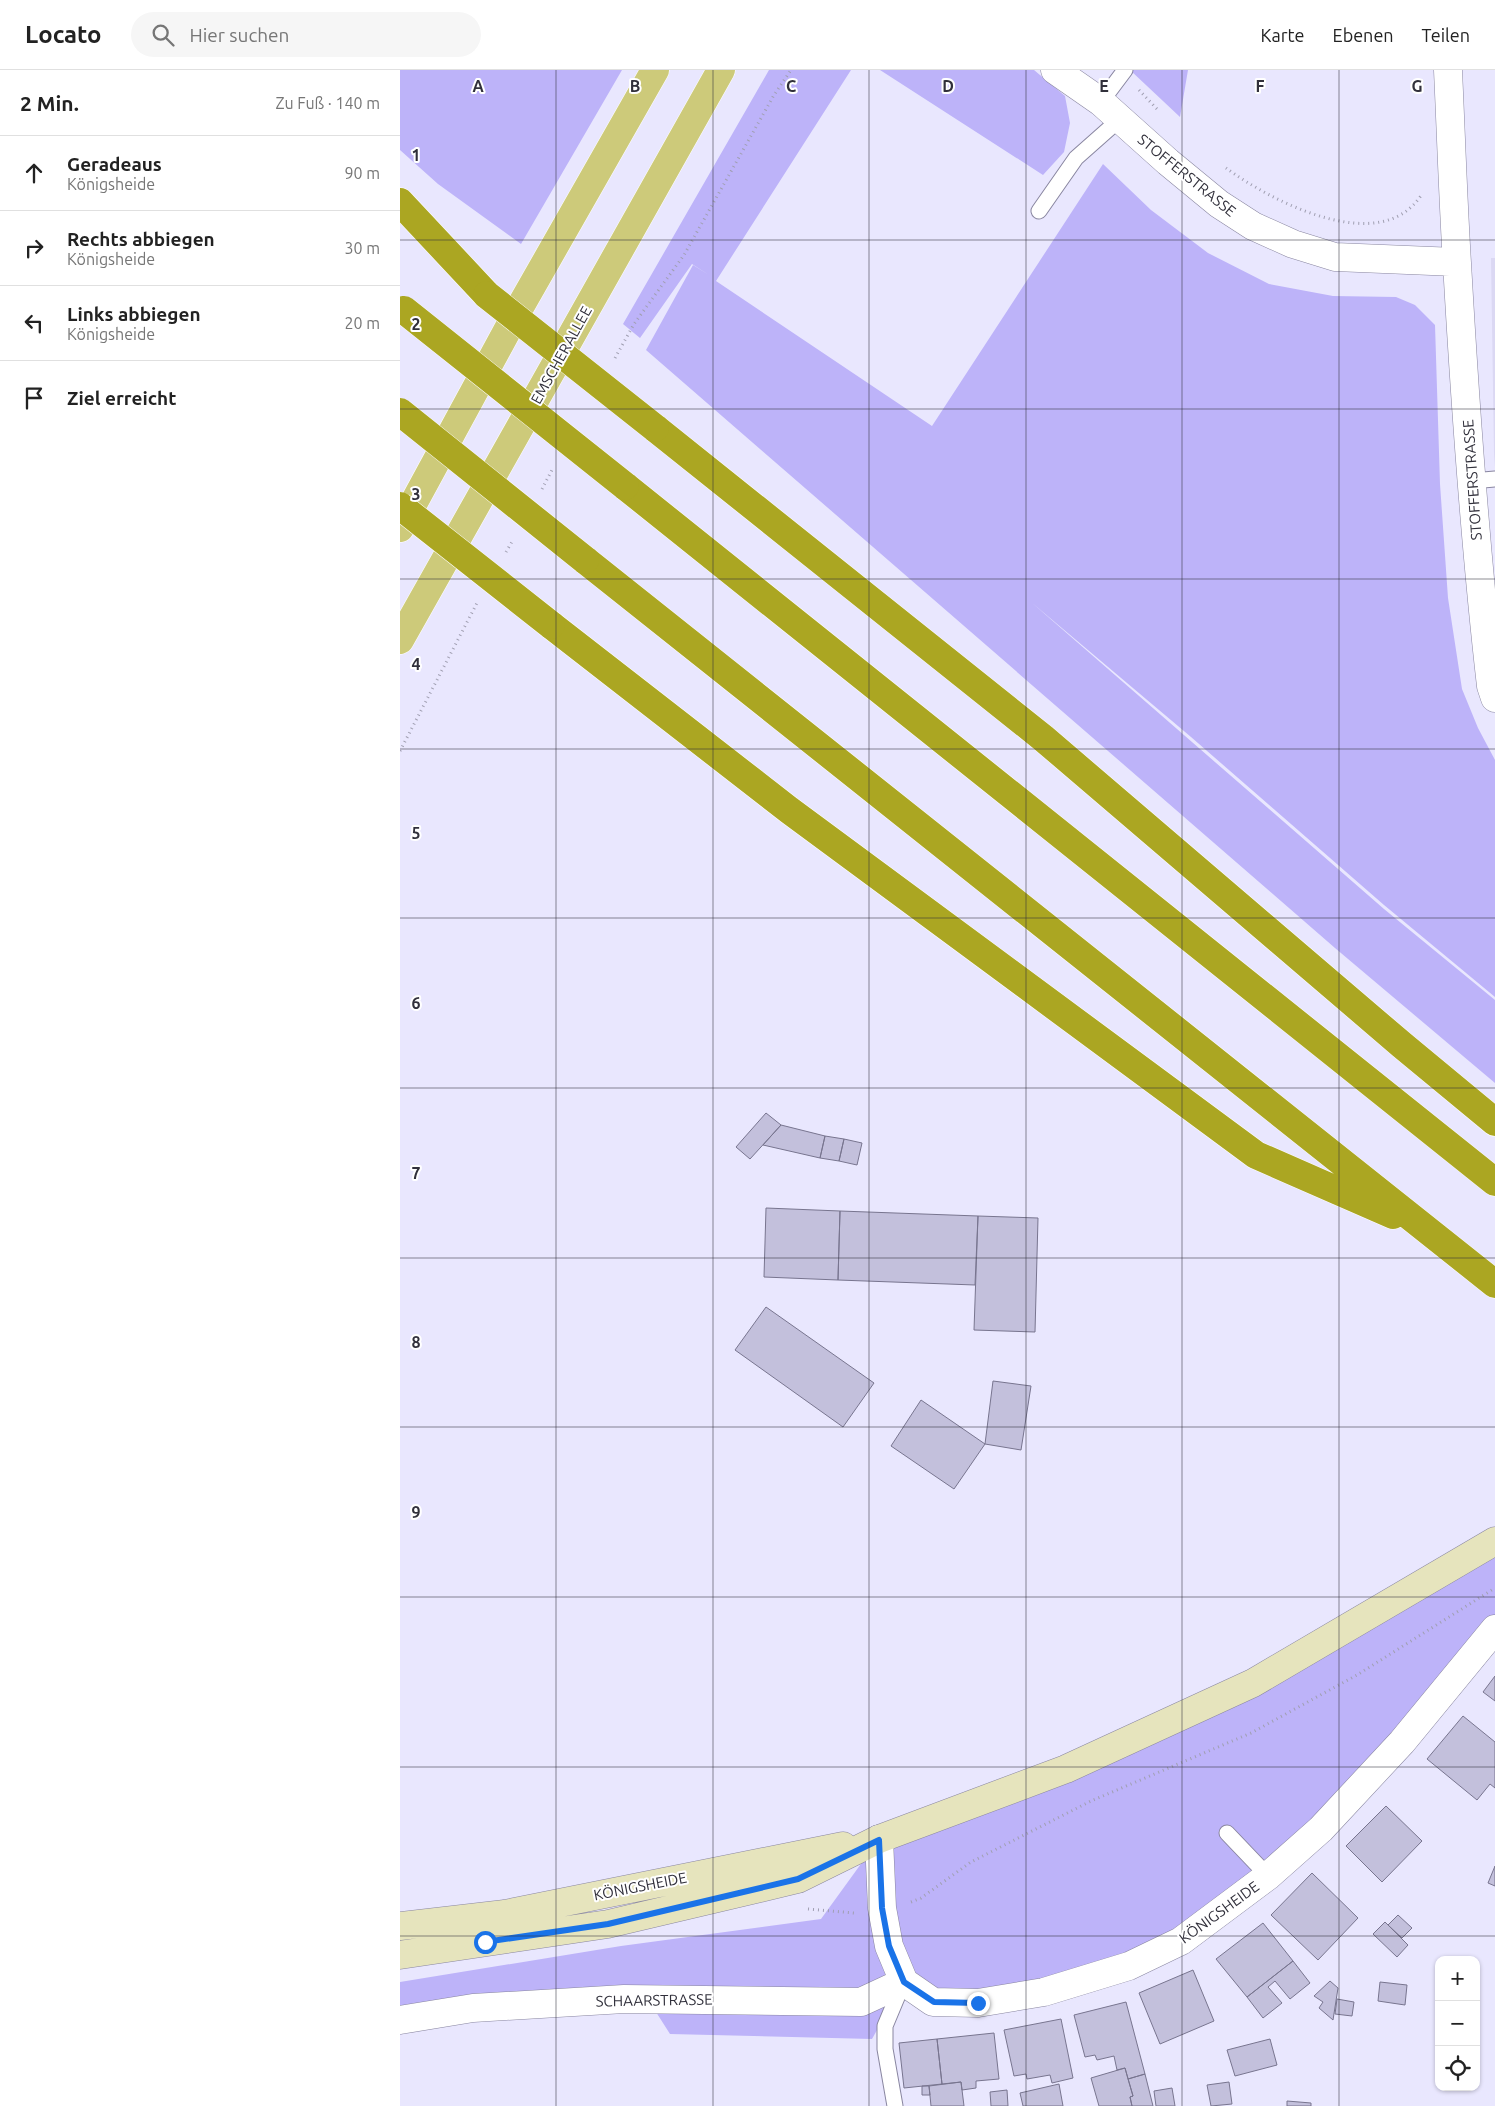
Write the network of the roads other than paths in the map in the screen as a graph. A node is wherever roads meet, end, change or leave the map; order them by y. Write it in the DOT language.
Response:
graph roads {
  1 [pos="655,70"];
  2 [pos="721,70"];
  3 [pos="1055,70"];
  4 [pos="1074,70"];
  5 [pos="1448,70"];
  6 [pos="1124,71"];
  7 [pos="1110,111"];
  8 [pos="400,202"];
  9 [pos="1039,211"];
  10 [pos="400,225"];
  11 [pos="441,252"];
  12 [pos="1456,262"];
  13 [pos="402,309"];
  14 [pos="400,412"];
  15 [pos="1484,480"];
  16 [pos="400,506"];
  17 [pos="400,528"];
  18 [pos="400,640"];
  19 [pos="1495,698"];
  20 [pos="1495,1122"];
  21 [pos="1495,1182"];
  22 [pos="1428,1230"];
  23 [pos="1495,1284"];
  24 [pos="1495,1542"];
  25 [pos="1495,1629"];
  26 [pos="1228,1833"];
  27 [pos="879,1840"];
  28 [pos="1268,1876"];
  29 [pos="400,1926"];
  30 [pos="400,1955"];
  31 [pos="904,1982"];
  32 [pos="400,2020"];
  33 [pos="895,2106"];
  1 -- 17 [label="main road"];
  2 -- 18 [label="main road, EMSCHERALLEE"];
  3 -- 7 [label="street, STOFFERSTRASSE"];
  4 -- 7 [label="street, STOFFERSTRASSE"];
  5 -- 12 [label="street, STOFFERSTRASSE"];
  6 -- 7 [label="lane"];
  7 -- 9 [label="lane"];
  7 -- 12 [label="street, STOFFERSTRASSE"];
  8 -- 11 [label="highway"];
  10 -- 11 [label="highway"];
  11 -- 20 [label="highway, bridge"];
  12 -- 15 [label="street, STOFFERSTRASSE"];
  13 -- 21 [label="highway, bridge"];
  14 -- 22 [label="highway, bridge"];
  15 -- 19 [label="street, STOFFERSTRASSE"];
  16 -- 22 [label="highway, bridge"];
  22 -- 23 [label="highway"];
  24 -- 27 [label="main road, KÖNIGSHEIDE"];
  25 -- 28 [label="street, KÖNIGSHEIDE"];
  26 -- 28 [label="lane"];
  27 -- 29 [label="main road, KÖNIGSHEIDE"];
  27 -- 30 [label="main road, KÖNIGSHEIDE"];
  27 -- 31 [label="street"];
  28 -- 31 [label="street, KÖNIGSHEIDE"];
  31 -- 32 [label="street, SCHAARSTRASSE"];
  31 -- 33 [label="lane"];
}
